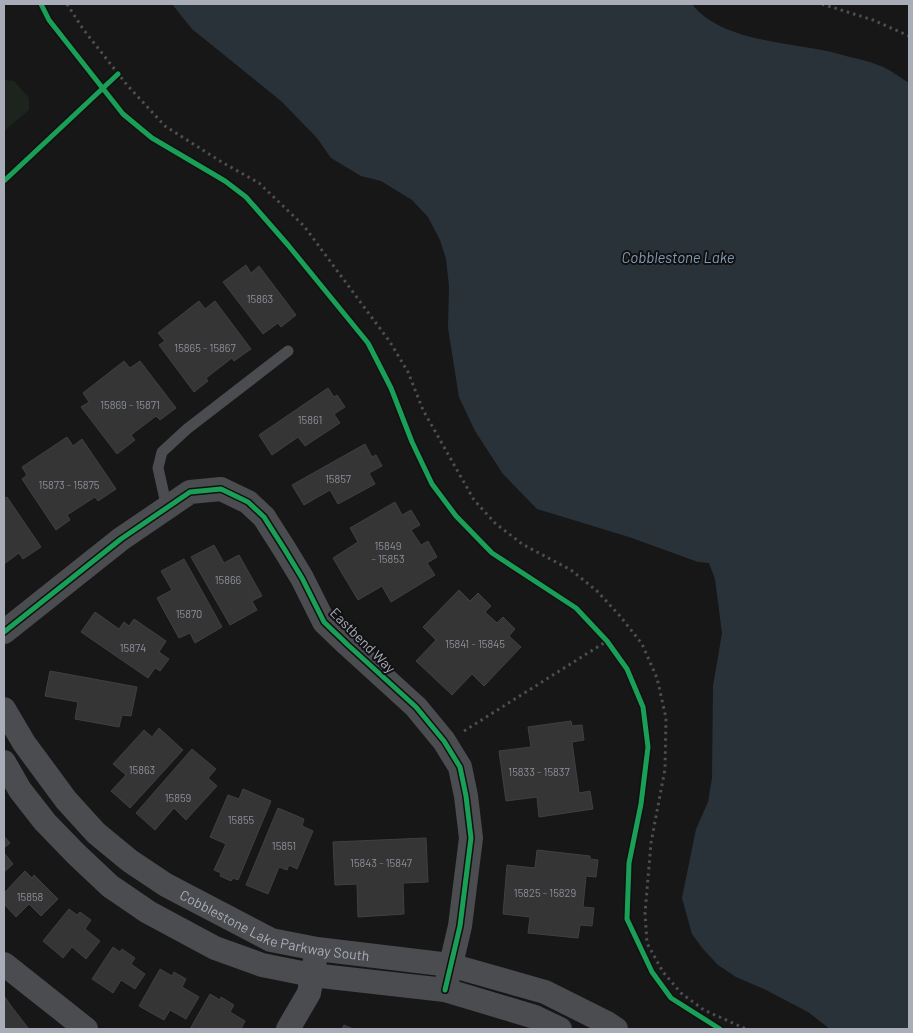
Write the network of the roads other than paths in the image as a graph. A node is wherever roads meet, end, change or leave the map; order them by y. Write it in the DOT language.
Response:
graph roads {
  1 [pos="288,351"];
  2 [pos="167,508"];
  3 [pos="4,632"];
  4 [pos="4,709"];
  5 [pos="4,762"];
  6 [pos="317,949"];
  7 [pos="4,964"];
  8 [pos="450,965"];
  9 [pos="312,975"];
  10 [pos="445,990"];
  11 [pos="86,1029"];
  12 [pos="288,1029"];
  13 [pos="560,1029"];
  14 [pos="616,1029"];
  1 -- 2 [label="lane"];
  2 -- 3 [label="street, Eastbend Way"];
  2 -- 8 [label="street, Eastbend Way"];
  4 -- 6 [label="street, Cobblestone Lake Parkway South"];
  5 -- 9 [label="street, Cobblestone Lake Parkway South"];
  6 -- 8 [label="street, Cobblestone Lake Parkway South"];
  6 -- 9 [label="street"];
  7 -- 11 [label="street"];
  8 -- 10 [label="street, Eastbend Way"];
  8 -- 14 [label="street, Cobblestone Lake Parkway South"];
  9 -- 10 [label="street, Cobblestone Lake Parkway South"];
  9 -- 12 [label="street"];
  10 -- 13 [label="street, Cobblestone Lake Parkway South"];
}
